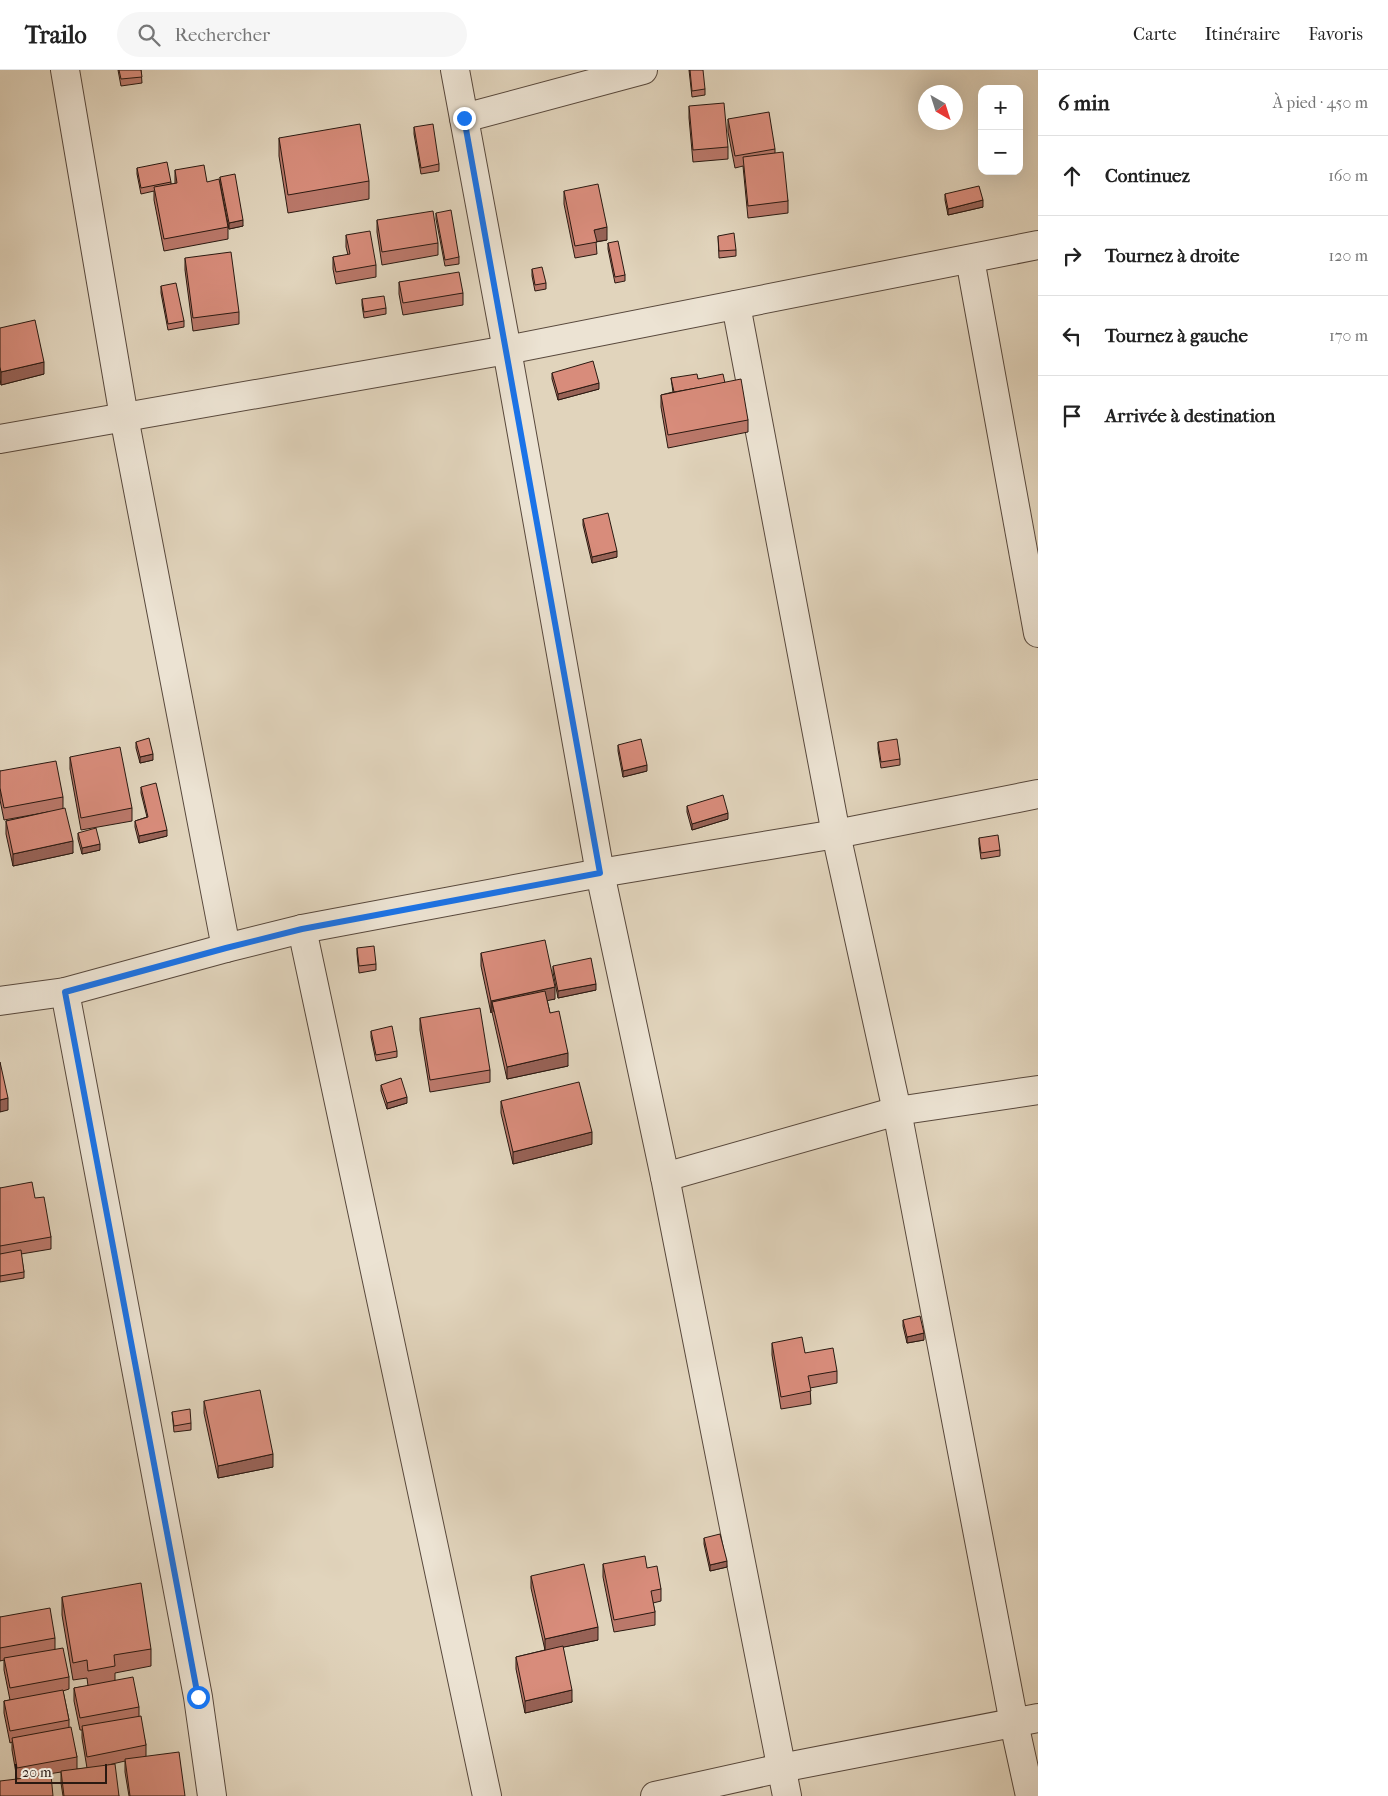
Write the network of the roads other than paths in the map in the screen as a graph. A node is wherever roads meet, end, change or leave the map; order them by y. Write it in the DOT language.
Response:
graph roads {
  1 [pos="64,70"];
  2 [pos="455,70"];
  3 [pos="643,70"];
  4 [pos="464,118"];
  5 [pos="1038,245"];
  6 [pos="970,258"];
  7 [pos="736,304"];
  8 [pos="507,350"];
  9 [pos="124,417"];
  10 [pos="0,439"];
  11 [pos="1038,633"];
  12 [pos="1038,794"];
  13 [pos="836,834"];
  14 [pos="600,873"];
  15 [pos="302,929"];
  16 [pos="226,948"];
  17 [pos="65,992"];
  18 [pos="0,1001"];
  19 [pos="1038,1090"];
  20 [pos="897,1111"];
  21 [pos="665,1177"];
  22 [pos="1026,1721"];
  23 [pos="780,1768"];
  24 [pos="212,1796"];
  25 [pos="487,1796"];
  26 [pos="656,1796"];
  27 [pos="787,1796"];
  28 [pos="1030,1796"];
  1 -- 9 [label="street"];
  2 -- 4 [label="street"];
  3 -- 4 [label="street"];
  4 -- 8 [label="street"];
  5 -- 6 [label="street"];
  6 -- 7 [label="street"];
  6 -- 11 [label="street"];
  7 -- 8 [label="street"];
  7 -- 13 [label="street"];
  8 -- 9 [label="street"];
  8 -- 14 [label="street"];
  9 -- 10 [label="street"];
  9 -- 16 [label="street"];
  12 -- 13 [label="street"];
  13 -- 14 [label="street"];
  13 -- 20 [label="street"];
  14 -- 15 [label="street"];
  14 -- 21 [label="street"];
  15 -- 16 [label="street"];
  15 -- 25 [label="street"];
  16 -- 17 [label="street"];
  17 -- 18 [label="street"];
  17 -- 24 [label="street"];
  19 -- 20 [label="street"];
  20 -- 21 [label="street"];
  20 -- 22 [label="street"];
  21 -- 23 [label="street"];
  22 -- 23 [label="street"];
  22 -- 28 [label="street"];
  23 -- 26 [label="street"];
  23 -- 27 [label="street"];
}
